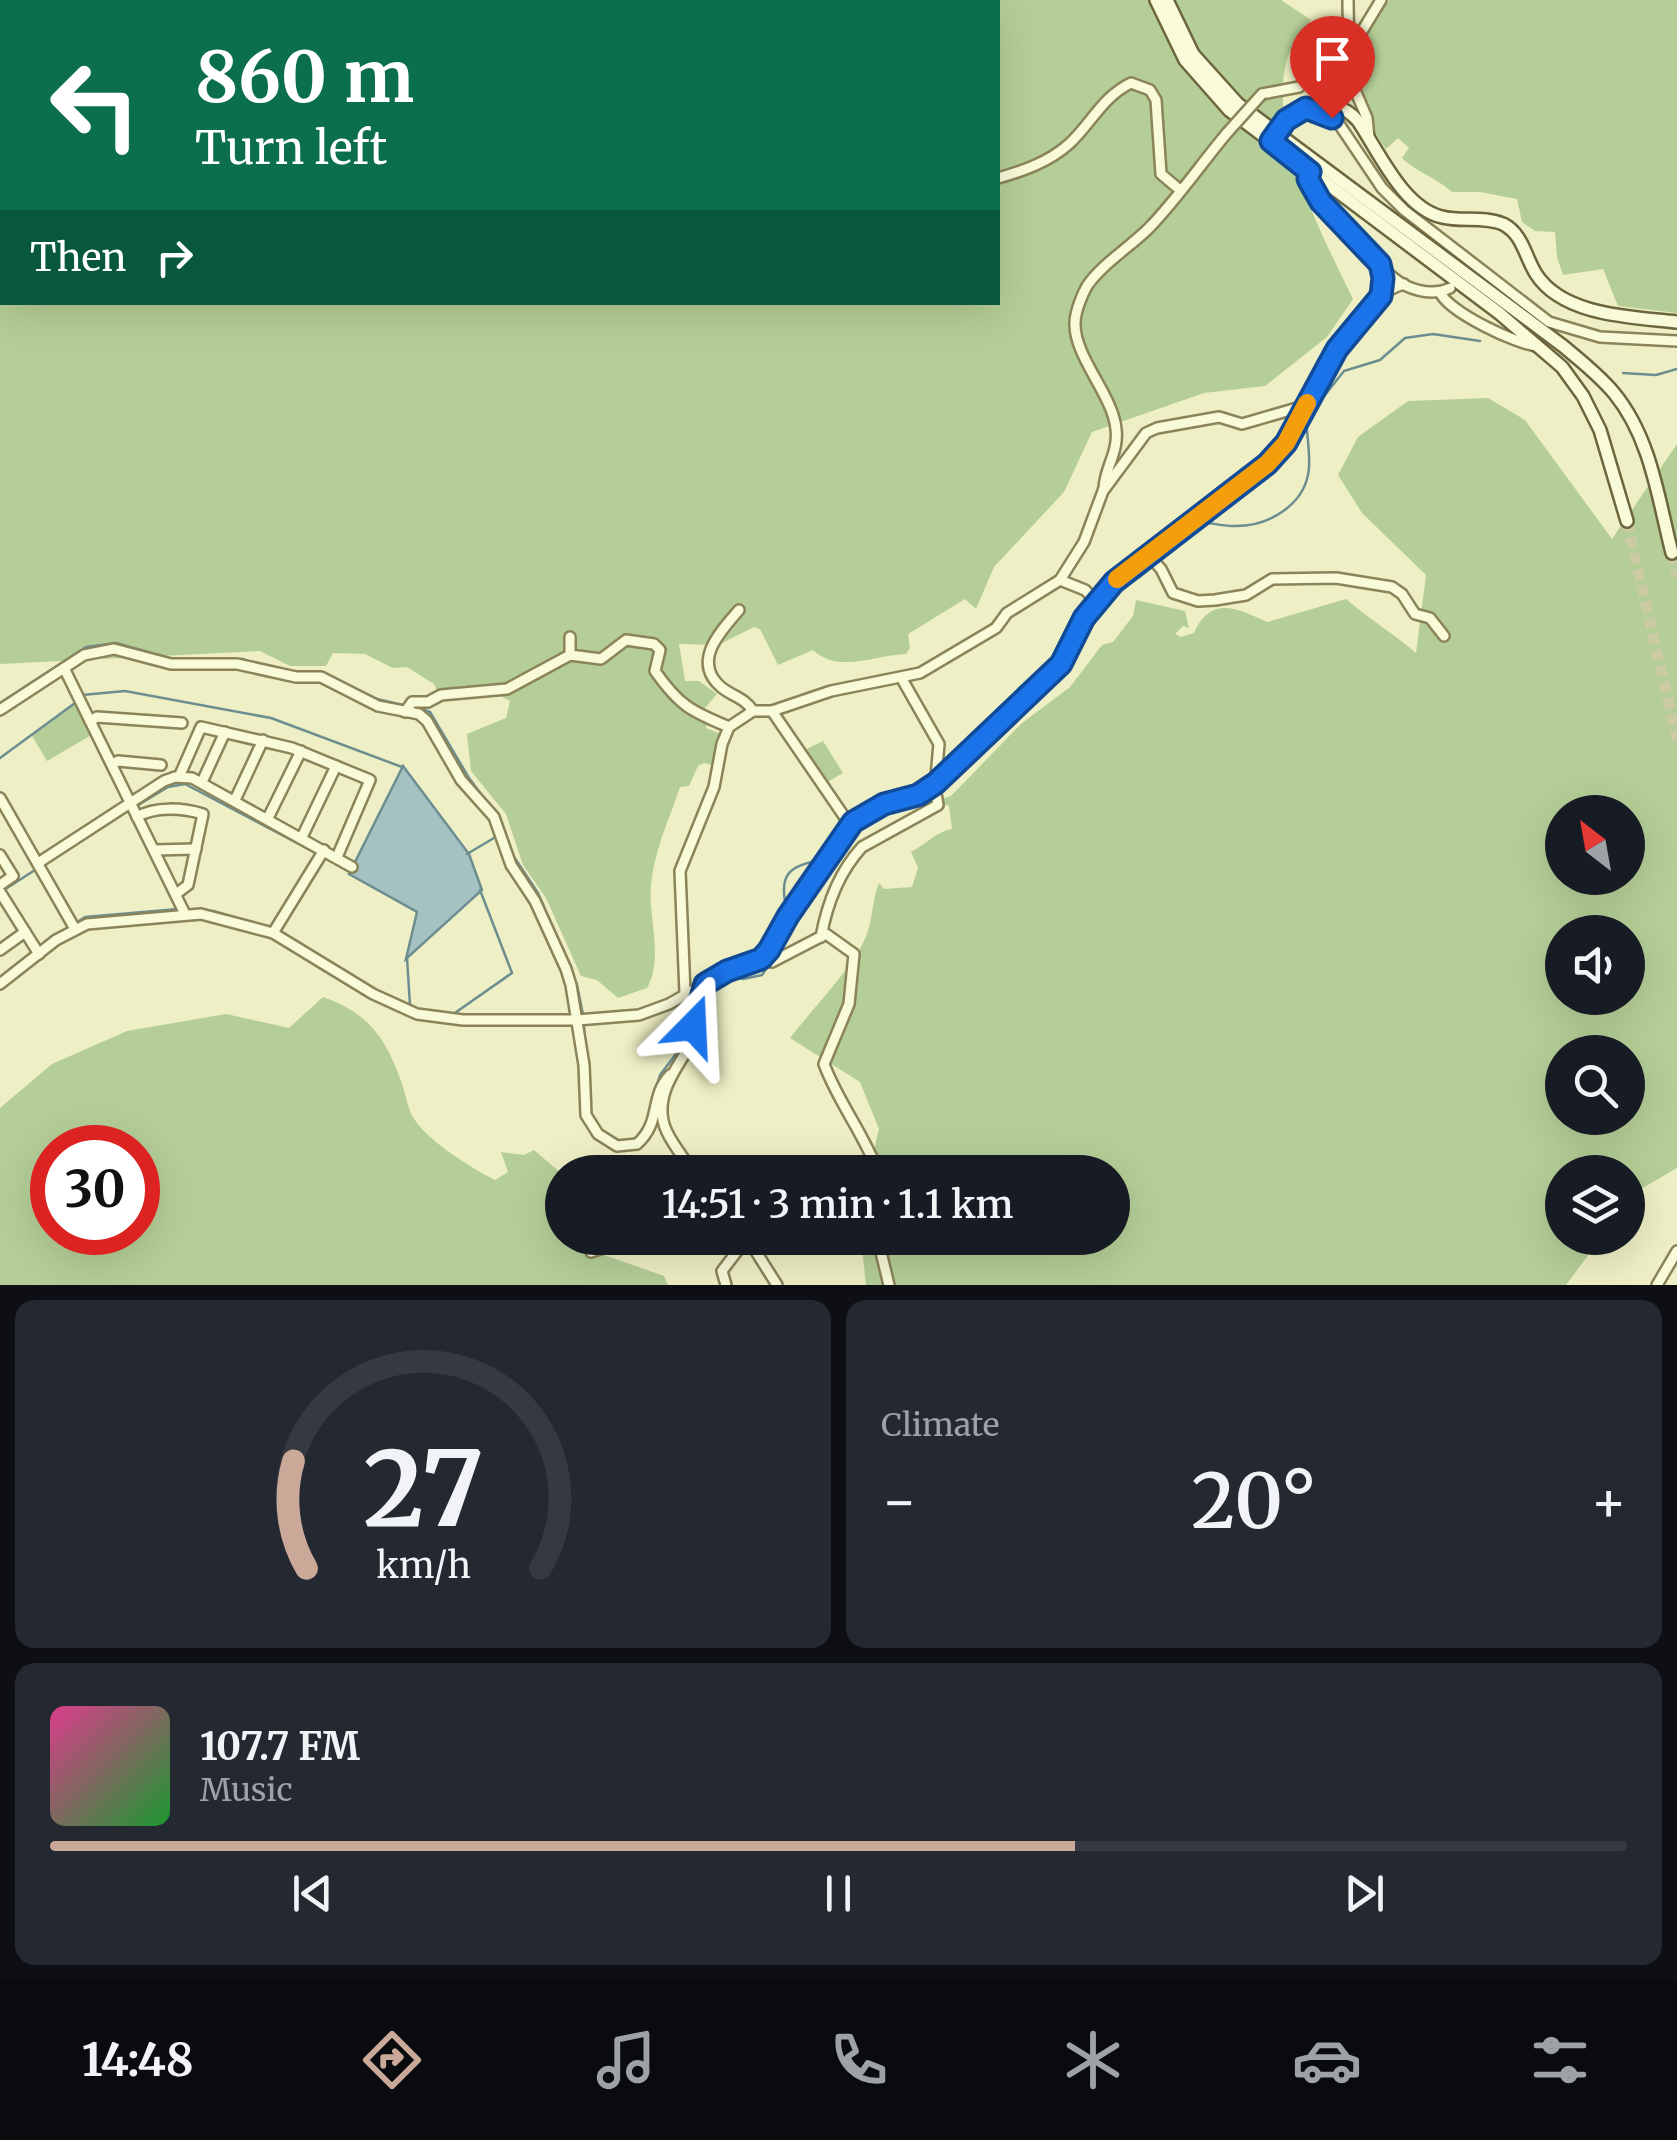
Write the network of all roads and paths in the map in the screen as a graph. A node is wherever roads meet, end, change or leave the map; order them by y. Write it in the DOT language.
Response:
graph roads {
  1 [pos="1156,0"];
  2 [pos="1167,0"];
  3 [pos="1348,0"];
  4 [pos="1380,0"];
  5 [pos="1350,51"];
  6 [pos="1306,108"];
  7 [pos="1274,137"];
  8 [pos="1369,137"];
  9 [pos="1310,172"];
  10 [pos="1000,177"];
  11 [pos="1180,190"];
  12 [pos="1380,264"];
  13 [pos="1404,284"];
  14 [pos="1381,296"];
  15 [pos="1677,322"];
  16 [pos="1677,341"];
  17 [pos="1541,346"];
  18 [pos="1305,406"];
  19 [pos="1103,491"];
  20 [pos="1627,521"];
  21 [pos="1672,553"];
  22 [pos="1153,560"];
  23 [pos="1060,580"];
  24 [pos="1096,601"];
  25 [pos="739,610"];
  26 [pos="1444,636"];
  27 [pos="570,638"];
  28 [pos="570,655"];
  29 [pos="64,668"];
  30 [pos="902,679"];
  31 [pos="0,710"];
  32 [pos="753,711"];
  33 [pos="772,711"];
  34 [pos="405,712"];
  35 [pos="92,719"];
  36 [pos="182,723"];
  37 [pos="729,727"];
  38 [pos="225,732"];
  39 [pos="264,740"];
  40 [pos="301,752"];
  41 [pos="114,763"];
  42 [pos="161,764"];
  43 [pos="336,766"];
  44 [pos="178,777"];
  45 [pos="202,782"];
  46 [pos="936,788"];
  47 [pos="0,798"];
  48 [pos="235,800"];
  49 [pos="136,809"];
  50 [pos="268,818"];
  51 [pos="850,825"];
  52 [pos="302,837"];
  53 [pos="838,846"];
  54 [pos="156,849"];
  55 [pos="196,849"];
  56 [pos="322,854"];
  57 [pos="0,855"];
  58 [pos="337,856"];
  59 [pos="846,865"];
  60 [pos="39,866"];
  61 [pos="352,867"];
  62 [pos="0,891"];
  63 [pos="178,893"];
  64 [pos="13,911"];
  65 [pos="184,911"];
  66 [pos="0,920"];
  67 [pos="73,926"];
  68 [pos="25,932"];
  69 [pos="273,933"];
  70 [pos="821,937"];
  71 [pos="0,950"];
  72 [pos="37,951"];
  73 [pos="767,961"];
  74 [pos="0,984"];
  75 [pos="705,984"];
  76 [pos="685,993"];
  77 [pos="577,1020"];
  78 [pos="670,1075"];
  79 [pos="682,1155"];
  80 [pos="872,1155"];
  81 [pos="1677,1250"];
  82 [pos="732,1255"];
  83 [pos="758,1255"];
  84 [pos="882,1255"];
  85 [pos="726,1285"];
  86 [pos="777,1285"];
  87 [pos="889,1285"];
  88 [pos="1657,1285"];
  1 -- 7 [label="street"];
  2 -- 7 [label="street"];
  3 -- 5 [label="street"];
  4 -- 5 [label="street"];
  5 -- 8 [label="street"];
  5 -- 11 [label="street, bridge"];
  6 -- 7 [label="street"];
  6 -- 8 [label="street"];
  6 -- 16 [label="street"];
  7 -- 9 [label="street"];
  7 -- 21 [label="street"];
  8 -- 15 [label="street"];
  9 -- 12 [label="street"];
  9 -- 17 [label="street"];
  10 -- 11 [label="street"];
  11 -- 19 [label="street"];
  12 -- 13 [label="street"];
  12 -- 14 [label="street"];
  13 -- 14 [label="street"];
  13 -- 17 [label="street"];
  14 -- 18 [label="street"];
  17 -- 20 [label="street"];
  18 -- 19 [label="street"];
  18 -- 22 [label="street"];
  19 -- 23 [label="street"];
  22 -- 24 [label="street"];
  22 -- 26 [label="street"];
  23 -- 24 [label="street"];
  23 -- 30 [label="street"];
  24 -- 46 [label="street"];
  25 -- 32 [label="street"];
  27 -- 28 [label="street"];
  28 -- 34 [label="street"];
  28 -- 37 [label="street"];
  29 -- 31 [label="street"];
  29 -- 34 [label="street"];
  29 -- 35 [label="street"];
  30 -- 33 [label="street"];
  30 -- 46 [label="street"];
  32 -- 33 [label="street"];
  32 -- 37 [label="street"];
  33 -- 51 [label="street"];
  34 -- 77 [label="street"];
  35 -- 36 [label="street"];
  35 -- 41 [label="street"];
  37 -- 76 [label="street"];
  38 -- 39 [label="street"];
  38 -- 44 [label="street"];
  38 -- 45 [label="street"];
  39 -- 40 [label="street"];
  39 -- 48 [label="street"];
  40 -- 43 [label="street"];
  40 -- 50 [label="street"];
  41 -- 42 [label="street"];
  41 -- 49 [label="street"];
  43 -- 52 [label="street"];
  43 -- 58 [label="street"];
  44 -- 45 [label="street"];
  44 -- 49 [label="street"];
  45 -- 48 [label="street"];
  46 -- 51 [label="street"];
  46 -- 59 [label="street"];
  47 -- 60 [label="street"];
  48 -- 50 [label="street"];
  49 -- 54 [label="street"];
  49 -- 55 [label="street"];
  49 -- 60 [label="street"];
  50 -- 52 [label="street"];
  51 -- 53 [label="street"];
  52 -- 56 [label="street"];
  53 -- 59 [label="street"];
  53 -- 73 [label="street"];
  54 -- 55 [label="street"];
  54 -- 63 [label="street"];
  55 -- 63 [label="street"];
  56 -- 58 [label="street"];
  56 -- 69 [label="street"];
  57 -- 62 [label="street"];
  58 -- 61 [label="street"];
  59 -- 70 [label="street"];
  60 -- 67 [label="street"];
  62 -- 64 [label="street"];
  63 -- 65 [label="street"];
  64 -- 66 [label="street"];
  64 -- 68 [label="street"];
  65 -- 67 [label="street"];
  65 -- 69 [label="street"];
  67 -- 72 [label="street"];
  68 -- 71 [label="street"];
  68 -- 72 [label="street"];
  69 -- 77 [label="street"];
  70 -- 73 [label="street"];
  70 -- 80 [label="street"];
  72 -- 74 [label="street"];
  73 -- 75 [label="street"];
  75 -- 76 [label="street"];
  75 -- 78 [label="street"];
  76 -- 77 [label="street"];
  77 -- 78 [label="street"];
  78 -- 79 [label="street"];
  81 -- 88 [label="street"];
  82 -- 85 [label="street"];
  83 -- 86 [label="street"];
  84 -- 87 [label="street"];
}
